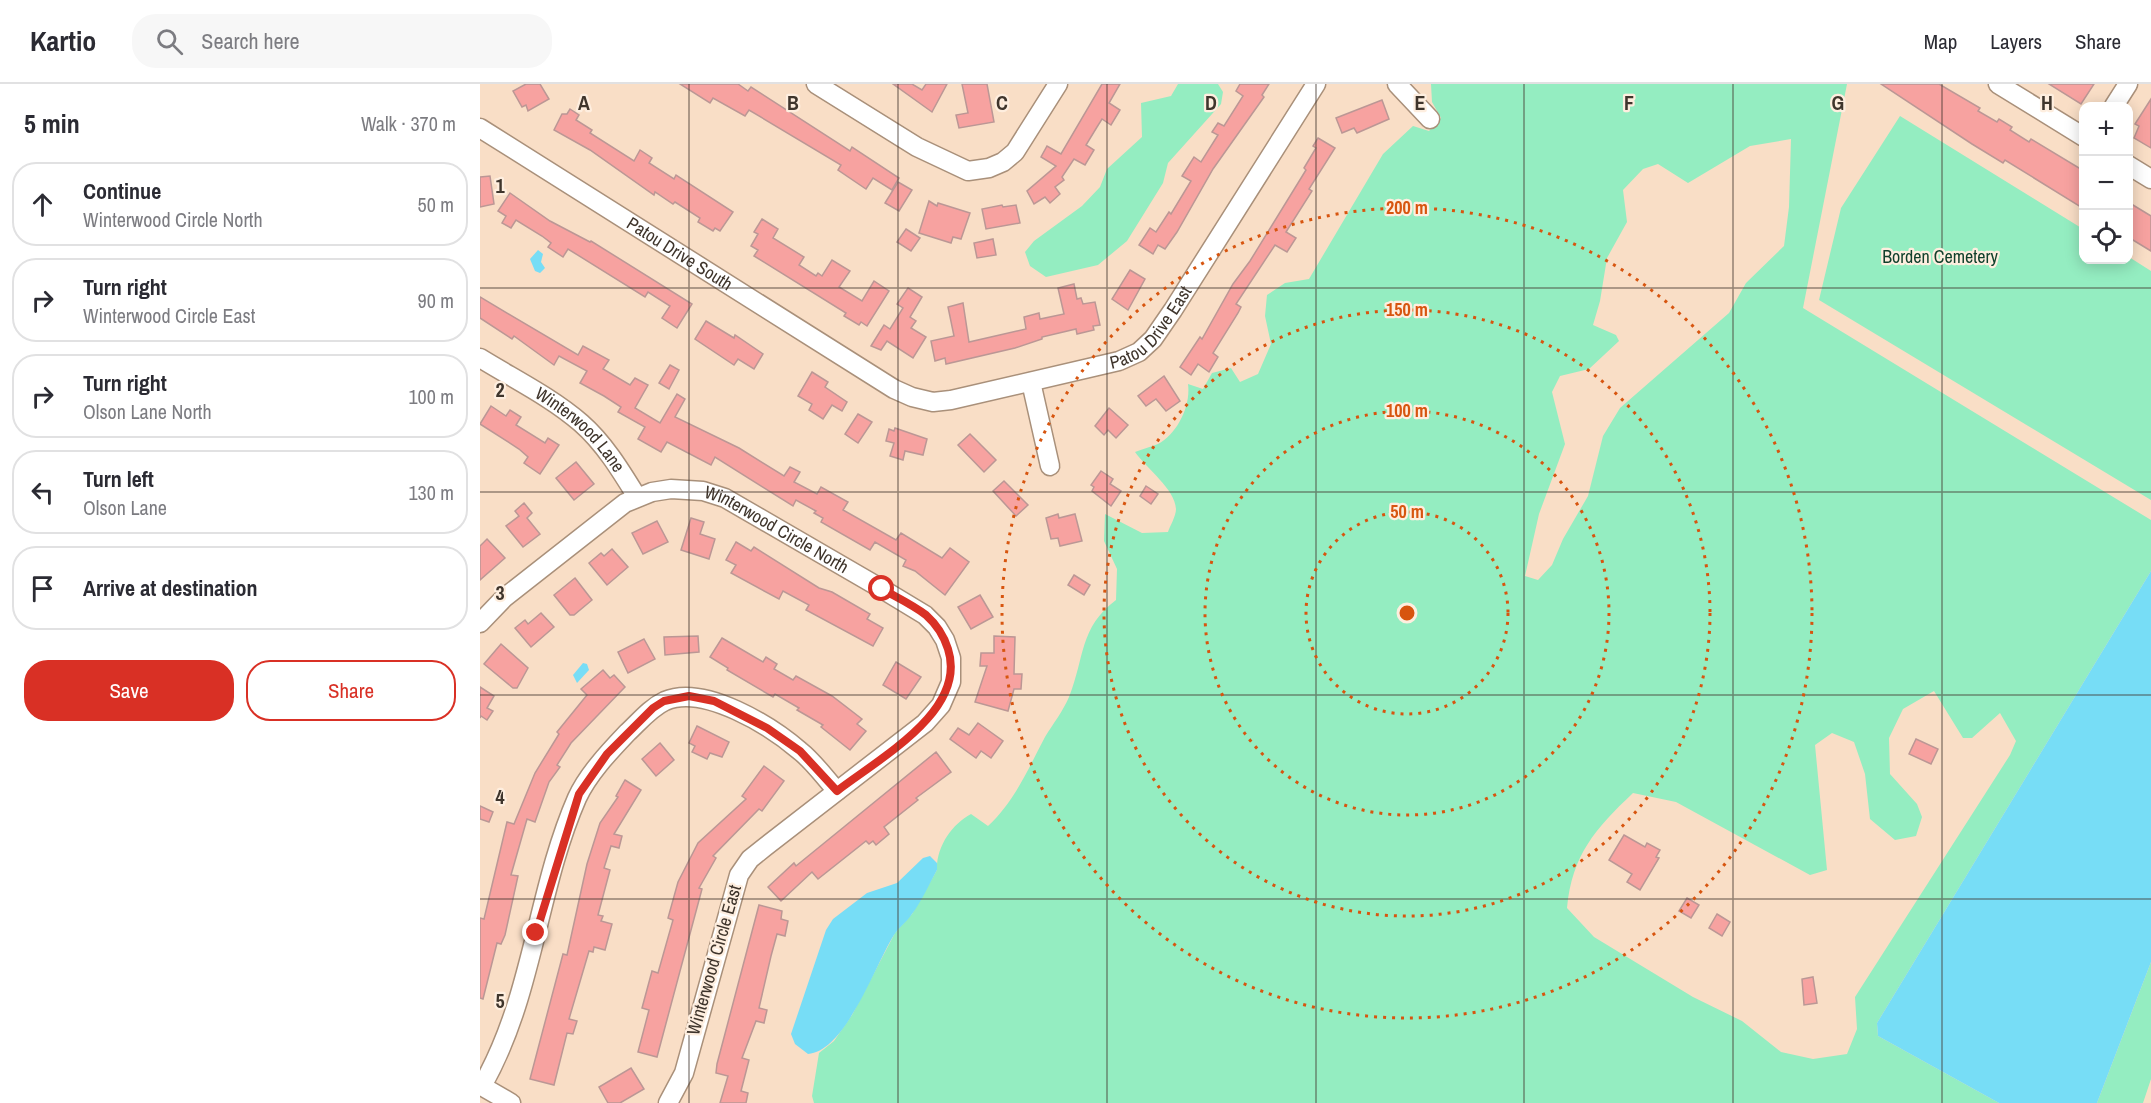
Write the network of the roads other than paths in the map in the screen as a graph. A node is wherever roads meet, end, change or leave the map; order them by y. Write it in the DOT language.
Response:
graph roads {
  1 [pos="816,84"];
  2 [pos="1059,84"];
  3 [pos="1316,84"];
  4 [pos="1397,84"];
  5 [pos="1998,84"];
  6 [pos="2128,84"];
  7 [pos="2117,102"];
  8 [pos="1430,119"];
  9 [pos="480,128"];
  10 [pos="2079,134"];
  11 [pos="2133,168"];
  12 [pos="2151,179"];
  13 [pos="480,358"];
  14 [pos="879,379"];
  15 [pos="1031,382"];
  16 [pos="1050,466"];
  17 [pos="637,497"];
  18 [pos="480,623"];
  19 [pos="951,658"];
  20 [pos="837,791"];
  21 [pos="481,1085"];
  22 [pos="511,1103"];
  23 [pos="668,1103"];
  1 -- 2 [label="street"];
  3 -- 15 [label="street, Patou Drive East"];
  4 -- 8 [label="street"];
  5 -- 10 [label="street"];
  6 -- 7 [label="street"];
  9 -- 14 [label="street, Patou Drive South"];
  11 -- 12 [label="street"];
  13 -- 17 [label="street, Winterwood Lane"];
  14 -- 15 [label="street, Patou Drive East"];
  15 -- 16 [label="street"];
  17 -- 18 [label="street"];
  17 -- 19 [label="street, Winterwood Circle North"];
  19 -- 20 [label="street, Winterwood Circle East"];
  20 -- 21 [label="street"];
  20 -- 23 [label="street, Winterwood Circle East"];
  21 -- 22 [label="street"];
}
